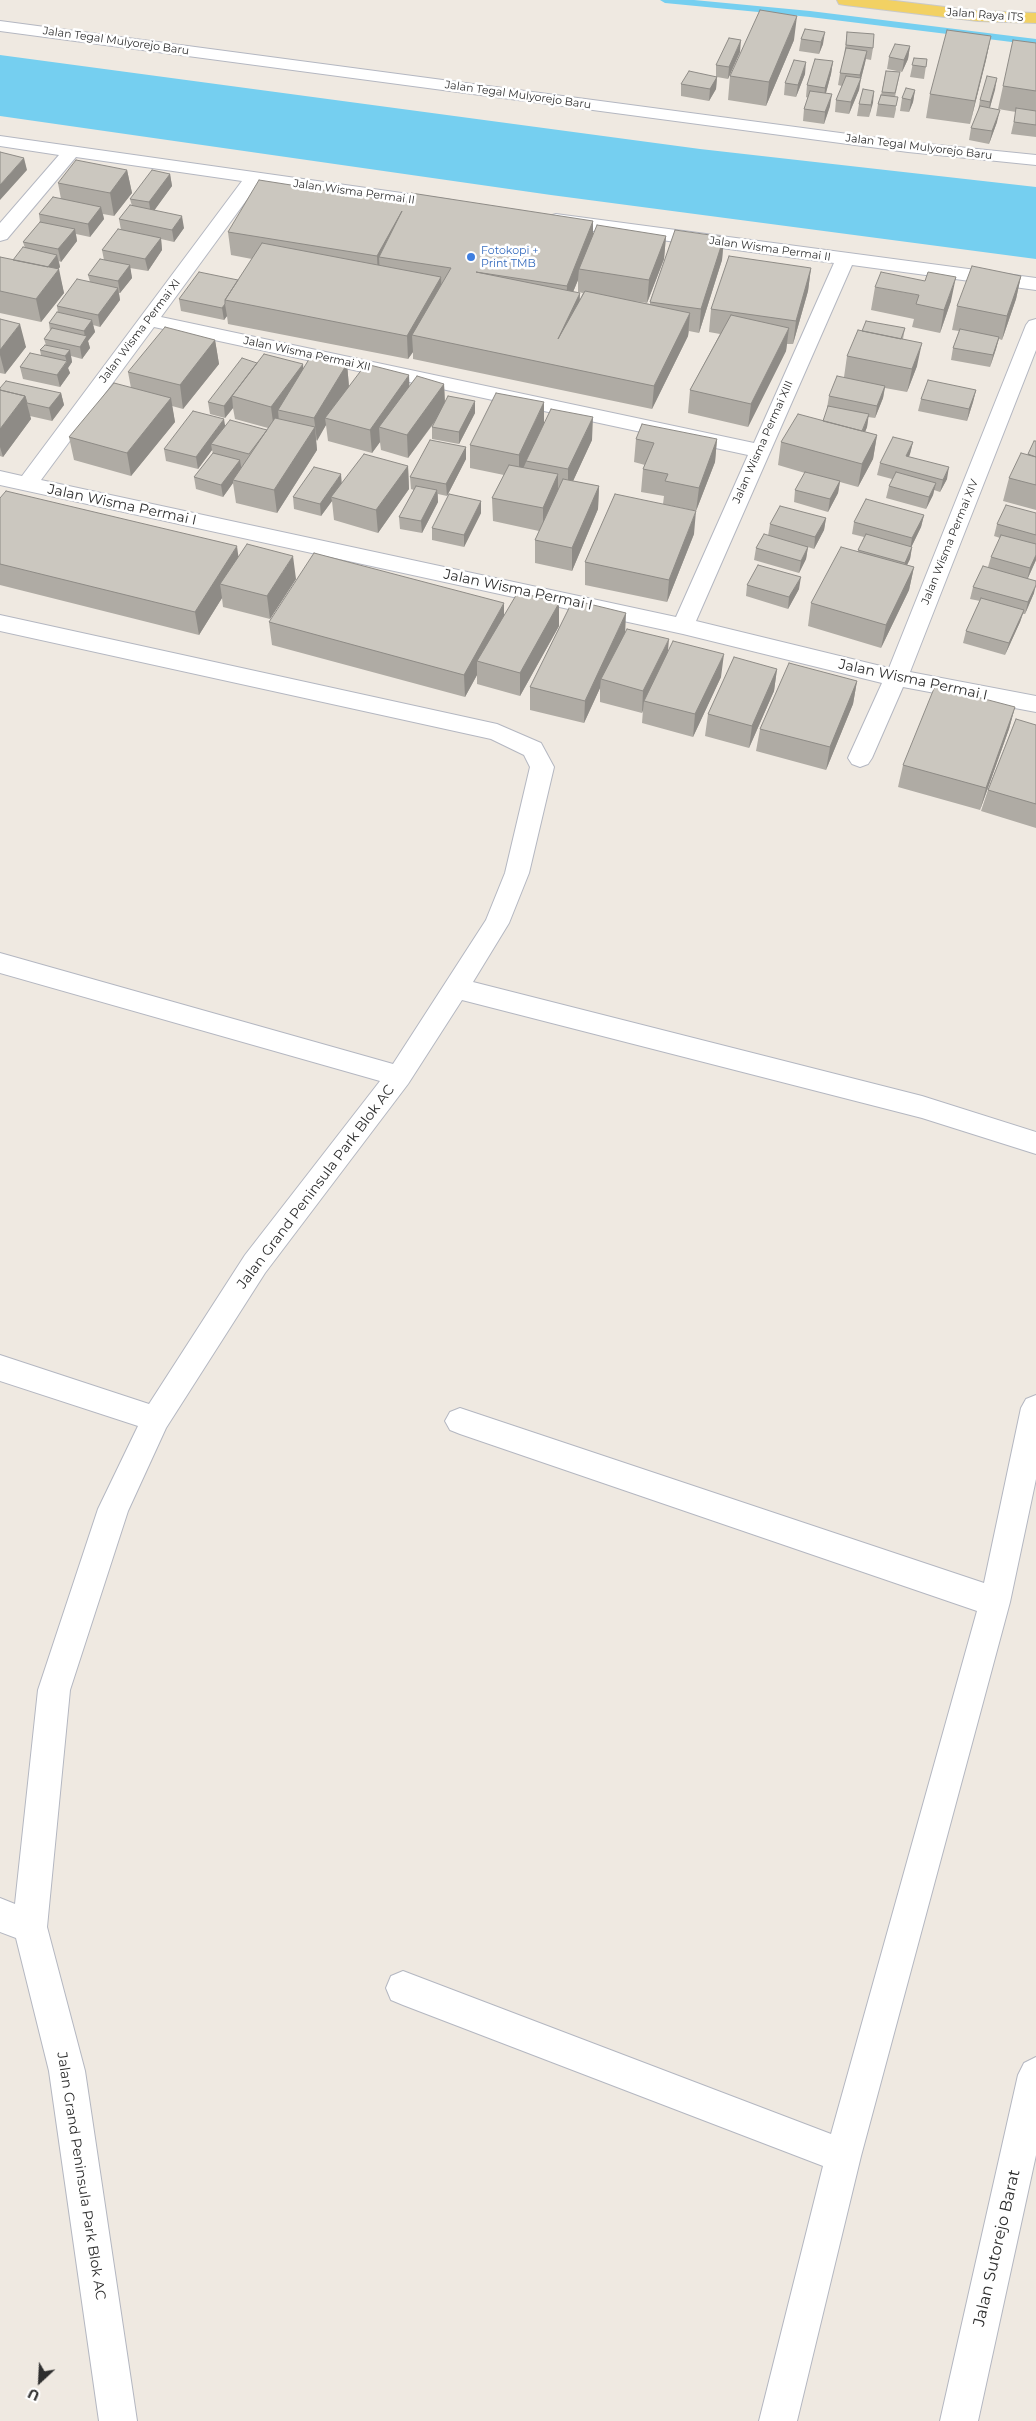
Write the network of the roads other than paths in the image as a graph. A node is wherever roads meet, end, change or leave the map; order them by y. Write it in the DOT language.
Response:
graph roads {
  1 [pos="845,0"];
  2 [pos="1036,18"];
  3 [pos="0,26"];
  4 [pos="0,141"];
  5 [pos="71,152"];
  6 [pos="1036,160"];
  7 [pos="254,178"];
  8 [pos="461,206"];
  9 [pos="540,217"];
  10 [pos="0,235"];
  11 [pos="845,260"];
  12 [pos="1036,284"];
  13 [pos="148,320"];
  14 [pos="1036,325"];
  15 [pos="759,451"];
  16 [pos="0,478"];
  17 [pos="27,484"];
  18 [pos="0,623"];
  19 [pos="683,626"];
  20 [pos="896,678"];
  21 [pos="1036,704"];
  22 [pos="860,758"];
  23 [pos="0,963"];
  24 [pos="456,988"];
  25 [pos="399,1076"];
  26 [pos="1036,1143"];
  27 [pos="0,1368"];
  28 [pos="1036,1408"];
  29 [pos="156,1419"];
  30 [pos="460,1421"];
  31 [pos="995,1602"];
  32 [pos="15,1921"];
  33 [pos="403,1988"];
  34 [pos="1036,2075"];
  35 [pos="843,2156"];
  36 [pos="118,2421"];
  37 [pos="778,2421"];
  38 [pos="959,2421"];
  1 -- 2 [label="main road, Jalan Raya ITS"];
  3 -- 6 [label="street, Jalan Tegal Mulyorejo Baru"];
  4 -- 5 [label="street, Jalan Wisma Permai II"];
  5 -- 7 [label="street, Jalan Wisma Permai II"];
  5 -- 10 [label="street"];
  7 -- 8 [label="street, Jalan Wisma Permai II"];
  7 -- 13 [label="street, Jalan Wisma Permai XI"];
  9 -- 11 [label="street, Jalan Wisma Permai II"];
  11 -- 12 [label="street, Jalan Wisma Permai II"];
  11 -- 15 [label="street, Jalan Wisma Permai XIII"];
  13 -- 15 [label="street, Jalan Wisma Permai XII"];
  13 -- 17 [label="street, Jalan Wisma Permai XI"];
  14 -- 20 [label="street, Jalan Wisma Permai XIV"];
  15 -- 19 [label="street, Jalan Wisma Permai XIII"];
  16 -- 17 [label="street, Jalan Wisma Permai I"];
  17 -- 19 [label="street, Jalan Wisma Permai I"];
  18 -- 24 [label="street, Jalan Grand Peninsula Park Blok AC"];
  19 -- 20 [label="street, Jalan Wisma Permai I"];
  20 -- 21 [label="street, Jalan Wisma Permai I"];
  20 -- 22 [label="street, Jalan Wisma Permai XIV"];
  23 -- 25 [label="street"];
  24 -- 25 [label="street, Jalan Grand Peninsula Park Blok AC"];
  24 -- 26 [label="street"];
  25 -- 29 [label="street, Jalan Grand Peninsula Park Blok AC"];
  27 -- 29 [label="street"];
  28 -- 31 [label="street"];
  29 -- 32 [label="street, Jalan Grand Peninsula Park Blok AC"];
  30 -- 31 [label="street"];
  31 -- 35 [label="street"];
  32 -- 36 [label="street, Jalan Grand Peninsula Park Blok AC"];
  33 -- 35 [label="street"];
  34 -- 38 [label="street, Jalan Sutorejo Barat"];
  35 -- 37 [label="street"];
}
